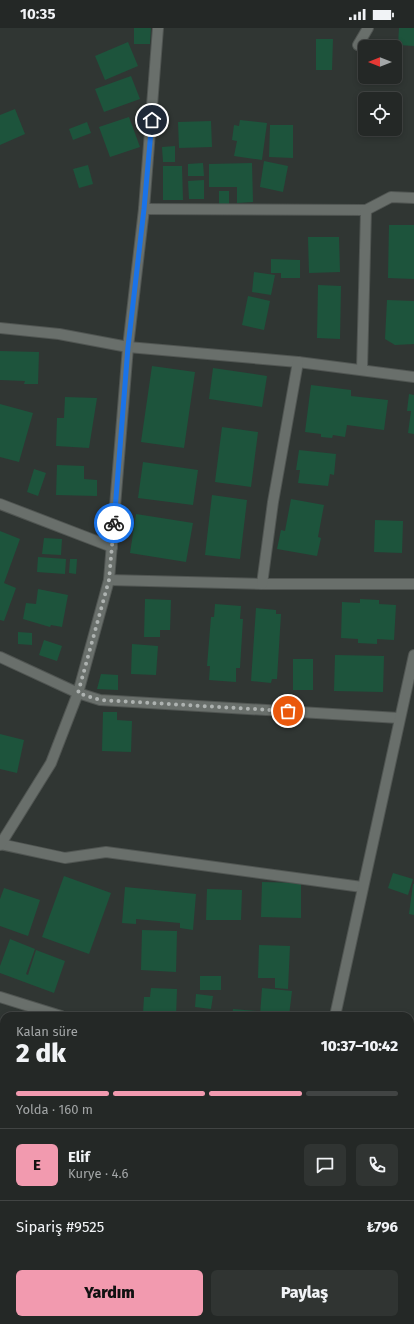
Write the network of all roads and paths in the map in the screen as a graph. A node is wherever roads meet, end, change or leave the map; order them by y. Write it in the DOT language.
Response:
graph roads {
  1 [pos="158,28"];
  2 [pos="368,28"];
  3 [pos="361,40"];
  4 [pos="414,198"];
  5 [pos="144,209"];
  6 [pos="366,210"];
  7 [pos="0,328"];
  8 [pos="128,347"];
  9 [pos="298,362"];
  10 [pos="362,370"];
  11 [pos="414,377"];
  12 [pos="0,504"];
  13 [pos="112,547"];
  14 [pos="109,580"];
  15 [pos="262,584"];
  16 [pos="414,584"];
  17 [pos="414,655"];
  18 [pos="0,657"];
  19 [pos="78,693"];
  20 [pos="399,718"];
  21 [pos="0,845"];
  22 [pos="362,887"];
  23 [pos="0,997"];
  24 [pos="48,1012"];
  25 [pos="336,1012"];
  1 -- 5 [label="street"];
  2 -- 3 [label="street"];
  4 -- 6 [label="street"];
  5 -- 6 [label="street"];
  5 -- 8 [label="street"];
  6 -- 10 [label="street"];
  7 -- 8 [label="street"];
  8 -- 9 [label="street"];
  8 -- 13 [label="street"];
  9 -- 10 [label="street"];
  9 -- 15 [label="street"];
  10 -- 11 [label="street"];
  12 -- 13 [label="street"];
  13 -- 14 [label="street"];
  14 -- 15 [label="street"];
  14 -- 19 [label="street"];
  15 -- 16 [label="street"];
  17 -- 20 [label="street"];
  18 -- 19 [label="street"];
  19 -- 20 [label="street"];
  19 -- 21 [label="street"];
  20 -- 22 [label="street"];
  21 -- 22 [label="street"];
  22 -- 25 [label="street"];
  23 -- 24 [label="street"];
}
